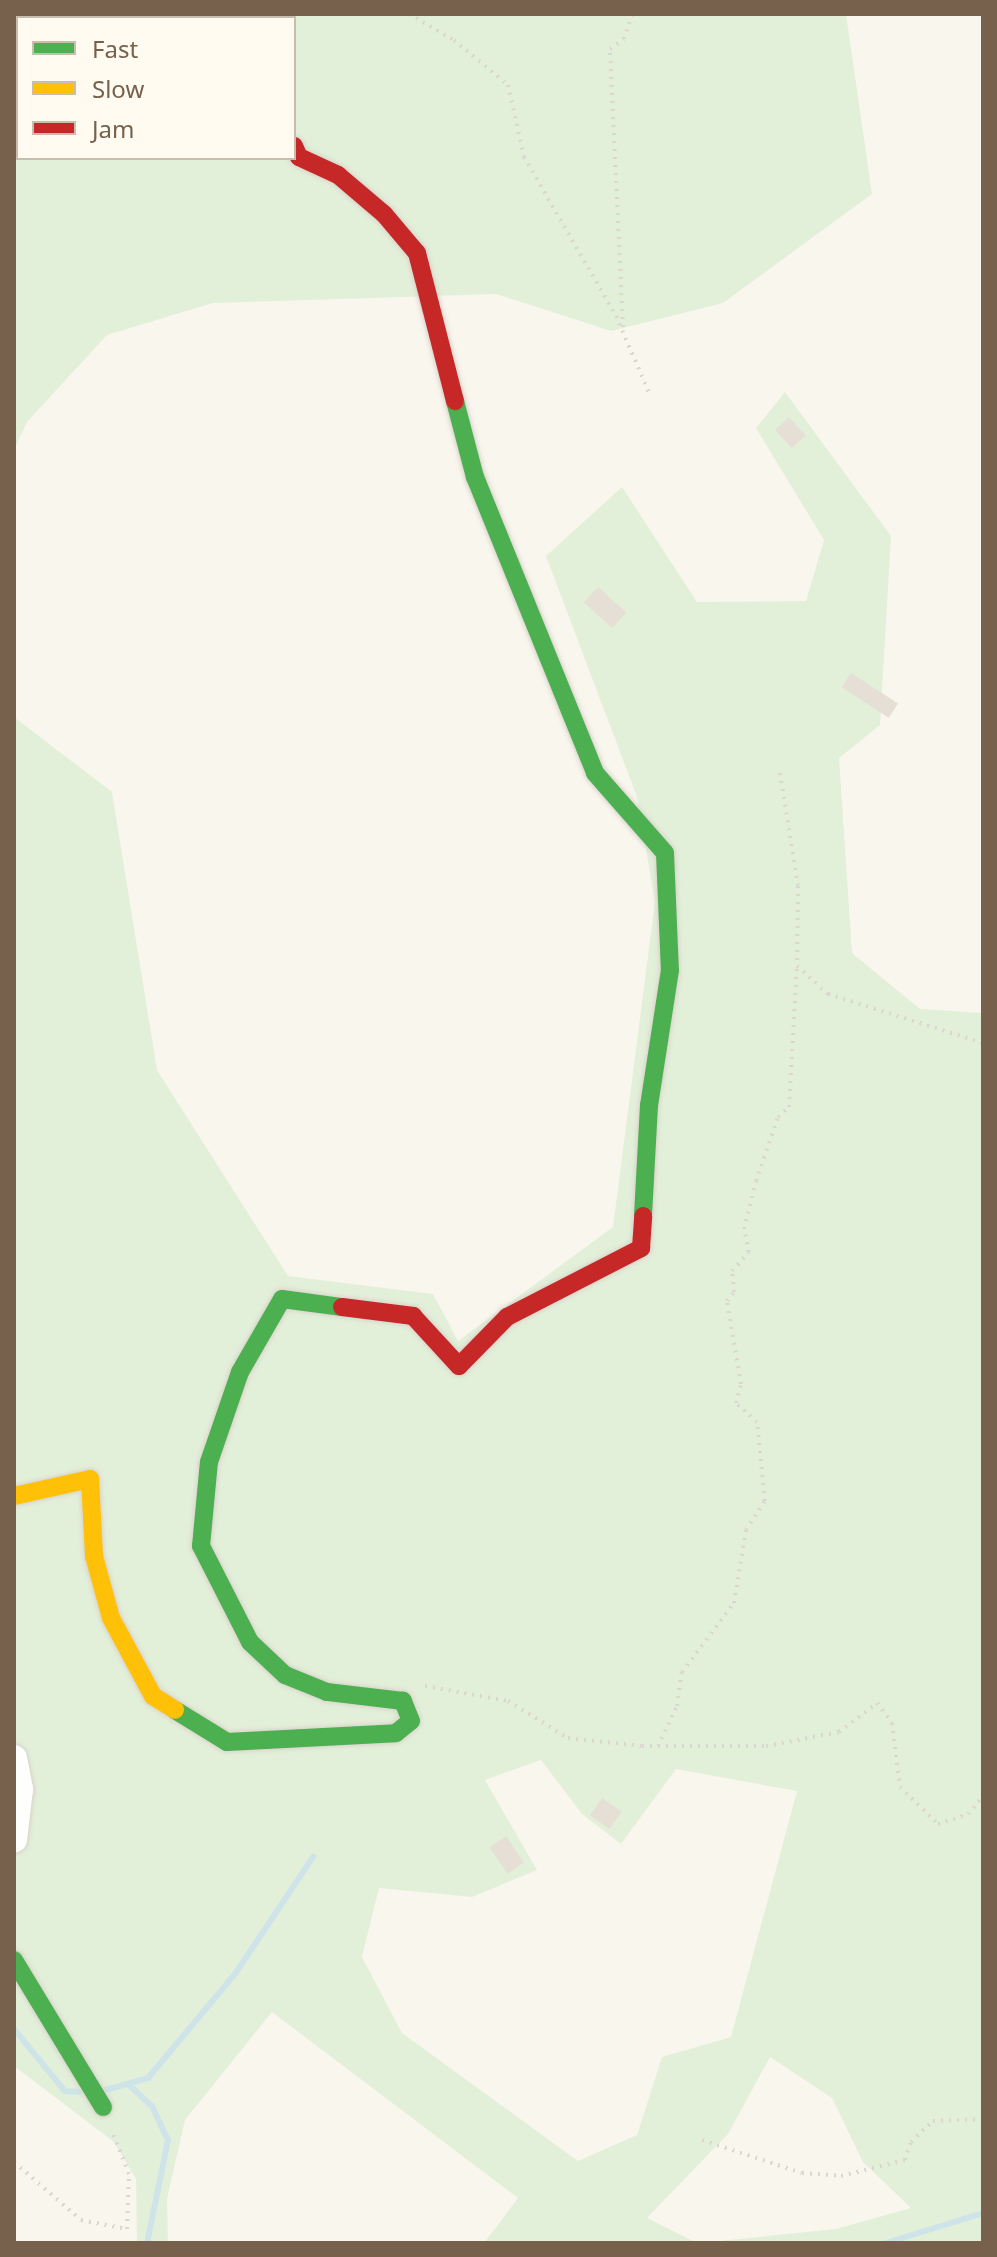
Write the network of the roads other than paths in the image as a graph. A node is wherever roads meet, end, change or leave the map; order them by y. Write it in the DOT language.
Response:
graph roads {
  1 [pos="296,150"];
  2 [pos="14,1496"];
  3 [pos="14,1758"];
  4 [pos="14,1840"];
  5 [pos="14,1960"];
  6 [pos="103,2107"];
  1 -- 2 [label="street"];
  3 -- 4 [label="street"];
  5 -- 6 [label="street"];
}
